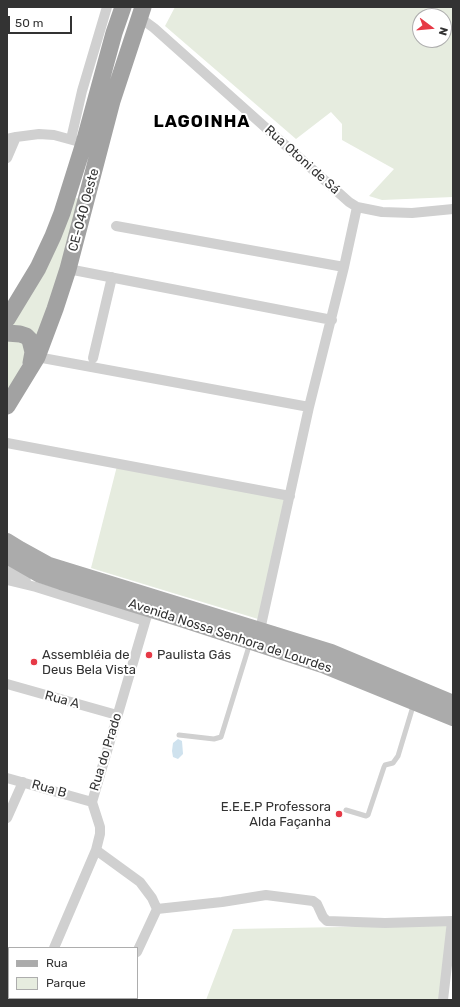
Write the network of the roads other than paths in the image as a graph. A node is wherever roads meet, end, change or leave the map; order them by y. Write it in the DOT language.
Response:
graph roads {
  1 [pos="107,7"];
  2 [pos="123,7"];
  3 [pos="141,12"];
  4 [pos="12,138"];
  5 [pos="77,141"];
  6 [pos="7,158"];
  7 [pos="357,206"];
  8 [pos="453,209"];
  9 [pos="116,226"];
  10 [pos="344,267"];
  11 [pos="68,269"];
  12 [pos="112,277"];
  13 [pos="7,319"];
  14 [pos="332,320"];
  15 [pos="7,333"];
  16 [pos="38,357"];
  17 [pos="94,358"];
  18 [pos="26,377"];
  19 [pos="7,406"];
  20 [pos="309,407"];
  21 [pos="7,443"];
  22 [pos="290,496"];
  23 [pos="11,548"];
  24 [pos="7,570"];
  25 [pos="7,580"];
  26 [pos="36,587"];
  27 [pos="149,609"];
  28 [pos="255,636"];
  29 [pos="7,684"];
  30 [pos="414,702"];
  31 [pos="453,703"];
  32 [pos="117,715"];
  33 [pos="453,718"];
  34 [pos="179,735"];
  35 [pos="7,778"];
  36 [pos="23,782"];
  37 [pos="92,802"];
  38 [pos="346,810"];
  39 [pos="7,818"];
  40 [pos="96,850"];
  41 [pos="157,909"];
  42 [pos="453,921"];
  43 [pos="54,947"];
  44 [pos="138,950"];
  45 [pos="443,1000"];
  1 -- 5 [label="street"];
  2 -- 5 [label="highway, CE-040 Oeste"];
  3 -- 7 [label="street, Rua Otoni de Sá"];
  3 -- 11 [label="highway, CE-040 Oeste"];
  4 -- 5 [label="street"];
  4 -- 6 [label="street"];
  5 -- 13 [label="highway, CE-040 Oeste"];
  7 -- 8 [label="street, Rua Otoni de Sá"];
  7 -- 10 [label="street"];
  9 -- 10 [label="street"];
  10 -- 14 [label="street"];
  11 -- 12 [label="street"];
  11 -- 16 [label="highway, CE-040 Oeste"];
  12 -- 14 [label="street"];
  12 -- 17 [label="street"];
  14 -- 20 [label="street"];
  15 -- 18 [label="highway"];
  16 -- 18 [label="highway, CE-040 Oeste"];
  16 -- 20 [label="street"];
  18 -- 19 [label="highway, CE-040 Oeste"];
  20 -- 22 [label="street"];
  21 -- 22 [label="street"];
  22 -- 28 [label="street"];
  23 -- 27 [label="main road, Avenida Nossa Senhora de Lourdes"];
  24 -- 26 [label="street"];
  25 -- 26 [label="street"];
  26 -- 27 [label="street"];
  27 -- 28 [label="main road, Avenida Nossa Senhora de Lourdes"];
  27 -- 32 [label="street, Rua do Prado"];
  28 -- 30 [label="main road, Avenida Nossa Senhora de Lourdes"];
  28 -- 31 [label="main road, Avenida Nossa Senhora de Lourdes"];
  28 -- 34 [label="lane"];
  29 -- 32 [label="street, Rua A"];
  30 -- 33 [label="main road, Avenida Nossa Senhora de Lourdes"];
  30 -- 38 [label="lane"];
  32 -- 37 [label="street, Rua do Prado"];
  35 -- 36 [label="street, Rua B"];
  36 -- 37 [label="street, Rua B"];
  36 -- 39 [label="street"];
  37 -- 40 [label="street, Rua do Prado"];
  40 -- 41 [label="street"];
  40 -- 43 [label="street, Rua do Prado"];
  41 -- 42 [label="street"];
  41 -- 44 [label="street"];
  42 -- 45 [label="street"];
}
